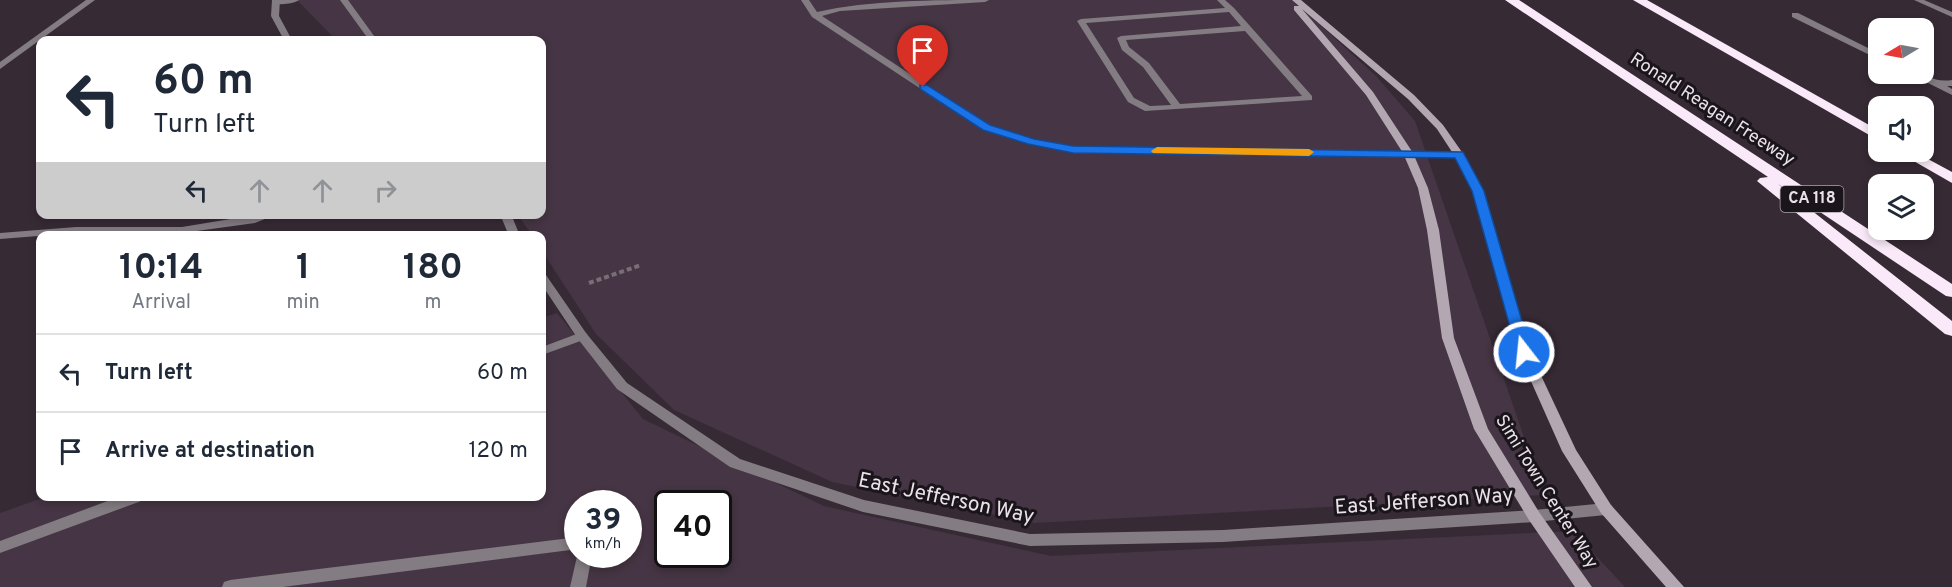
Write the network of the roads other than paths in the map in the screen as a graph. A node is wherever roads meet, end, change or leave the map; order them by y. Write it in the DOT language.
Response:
graph roads {
  1 [pos="91,0"];
  2 [pos="295,0"];
  3 [pos="344,0"];
  4 [pos="805,0"];
  5 [pos="985,0"];
  6 [pos="1221,0"];
  7 [pos="1290,0"];
  8 [pos="1296,0"];
  9 [pos="1511,0"];
  10 [pos="1639,0"];
  11 [pos="1918,0"];
  12 [pos="276,1"];
  13 [pos="1231,10"];
  14 [pos="815,15"];
  15 [pos="1796,15"];
  16 [pos="1952,15"];
  17 [pos="1247,27"];
  18 [pos="41,36"];
  19 [pos="286,36"];
  20 [pos="370,36"];
  21 [pos="36,40"];
  22 [pos="1868,51"];
  23 [pos="0,66"];
  24 [pos="1952,83"];
  25 [pos="1934,84"];
  26 [pos="1937,85"];
  27 [pos="1952,92"];
  28 [pos="1178,107"];
  29 [pos="1672,107"];
  30 [pos="1868,130"];
  31 [pos="1408,153"];
  32 [pos="1459,154"];
  33 [pos="1923,162"];
  34 [pos="1952,178"];
  35 [pos="258,219"];
  36 [pos="63,231"];
  37 [pos="36,233"];
  38 [pos="0,236"];
  39 [pos="546,283"];
  40 [pos="1952,292"];
  41 [pos="1952,330"];
  42 [pos="582,336"];
  43 [pos="546,350"];
  44 [pos="125,501"];
  45 [pos="1606,509"];
  46 [pos="1534,516"];
  47 [pos="564,545"];
  48 [pos="0,547"];
  49 [pos="582,568"];
  50 [pos="230,587"];
  51 [pos="578,587"];
  52 [pos="1584,587"];
  53 [pos="1676,587"];
  1 -- 18 [label="street"];
  2 -- 12 [label="street"];
  3 -- 20 [label="street"];
  4 -- 14 [label="street"];
  5 -- 14 [label="street"];
  6 -- 13 [label="street"];
  7 -- 31 [label="street, Simi Town Center Way"];
  8 -- 32 [label="street"];
  9 -- 29 [label="highway, Ronald Reagan Freeway / CA 118"];
  10 -- 30 [label="highway"];
  11 -- 16 [label="street"];
  12 -- 19 [label="street"];
  13 -- 17 [label="street"];
  13 -- 28 [label="street"];
  14 -- 31 [label="street"];
  15 -- 22 [label="street"];
  17 -- 28 [label="street"];
  17 -- 28 [label="street"];
  21 -- 23 [label="street"];
  24 -- 26 [label="street"];
  25 -- 26 [label="street"];
  26 -- 27 [label="street"];
  29 -- 40 [label="highway, Ronald Reagan Freeway / CA 118"];
  29 -- 41 [label="highway"];
  31 -- 32 [label="street"];
  31 -- 46 [label="street, Simi Town Center Way"];
  32 -- 45 [label="street"];
  33 -- 34 [label="highway"];
  35 -- 36 [label="street"];
  37 -- 38 [label="street"];
  39 -- 42 [label="street, East Jefferson Way"];
  42 -- 43 [label="street"];
  42 -- 46 [label="street, East Jefferson Way"];
  44 -- 48 [label="street"];
  45 -- 46 [label="street, East Jefferson Way"];
  45 -- 53 [label="street"];
  46 -- 52 [label="street, Simi Town Center Way"];
  47 -- 50 [label="street"];
  49 -- 51 [label="street"];
}
